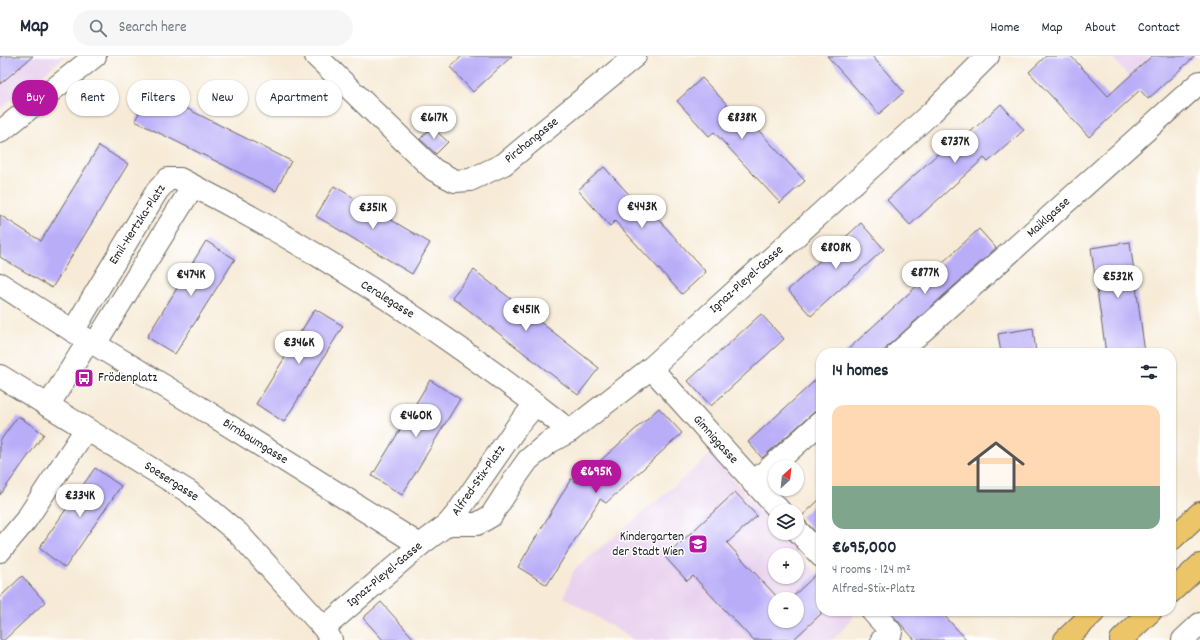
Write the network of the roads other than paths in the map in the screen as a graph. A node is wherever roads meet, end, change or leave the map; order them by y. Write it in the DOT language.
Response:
graph roads {
  1 [pos="95,56"];
  2 [pos="316,56"];
  3 [pos="634,56"];
  4 [pos="988,56"];
  5 [pos="1200,82"];
  6 [pos="0,132"];
  7 [pos="193,186"];
  8 [pos="0,284"];
  9 [pos="85,338"];
  10 [pos="904,348"];
  11 [pos="651,368"];
  12 [pos="0,376"];
  13 [pos="536,404"];
  14 [pos="48,406"];
  15 [pos="816,426"];
  16 [pos="86,429"];
  17 [pos="570,431"];
  18 [pos="754,482"];
  19 [pos="774,504"];
  20 [pos="1200,513"];
  21 [pos="448,524"];
  22 [pos="1176,535"];
  23 [pos="804,538"];
  24 [pos="420,545"];
  25 [pos="0,551"];
  26 [pos="816,551"];
  27 [pos="1200,564"];
  28 [pos="1176,587"];
  29 [pos="875,616"];
  30 [pos="1091,616"];
  31 [pos="1146,616"];
  32 [pos="1200,624"];
  33 [pos="327,634"];
  34 [pos="887,636"];
  35 [pos="1065,640"];
  36 [pos="1121,640"];
  37 [pos="1183,640"];
  1 -- 6 [label="street"];
  2 -- 3 [label="street, Pirchangasse"];
  4 -- 11 [label="street, Ignaz-Pleyel-Gasse"];
  5 -- 10 [label="street, Maiklgasse"];
  7 -- 9 [label="street, Emil-Hertzka-Platz"];
  7 -- 13 [label="street, Ceralegasse"];
  8 -- 9 [label="street, Birnbaumgasse"];
  9 -- 14 [label="street"];
  9 -- 24 [label="street, Birnbaumgasse"];
  11 -- 17 [label="street, Ignaz-Pleyel-Gasse"];
  11 -- 18 [label="street, Gimniggasse"];
  12 -- 14 [label="street, Soesergasse"];
  13 -- 17 [label="street, Ceralegasse"];
  13 -- 21 [label="street, Alfred-Stix-Platz"];
  14 -- 16 [label="street, Soesergasse"];
  15 -- 18 [label="street"];
  16 -- 25 [label="street"];
  16 -- 33 [label="street, Soesergasse"];
  17 -- 21 [label="street, Alfred-Stix-Platz"];
  18 -- 19 [label="street, Gimniggasse"];
  20 -- 22 [label="main road"];
  21 -- 24 [label="street, Ignaz-Pleyel-Gasse"];
  23 -- 26 [label="street"];
  24 -- 33 [label="street, Ignaz-Pleyel-Gasse"];
  27 -- 28 [label="main road"];
  29 -- 34 [label="street"];
  30 -- 35 [label="main road"];
  31 -- 36 [label="main road"];
  32 -- 37 [label="street"];
}
